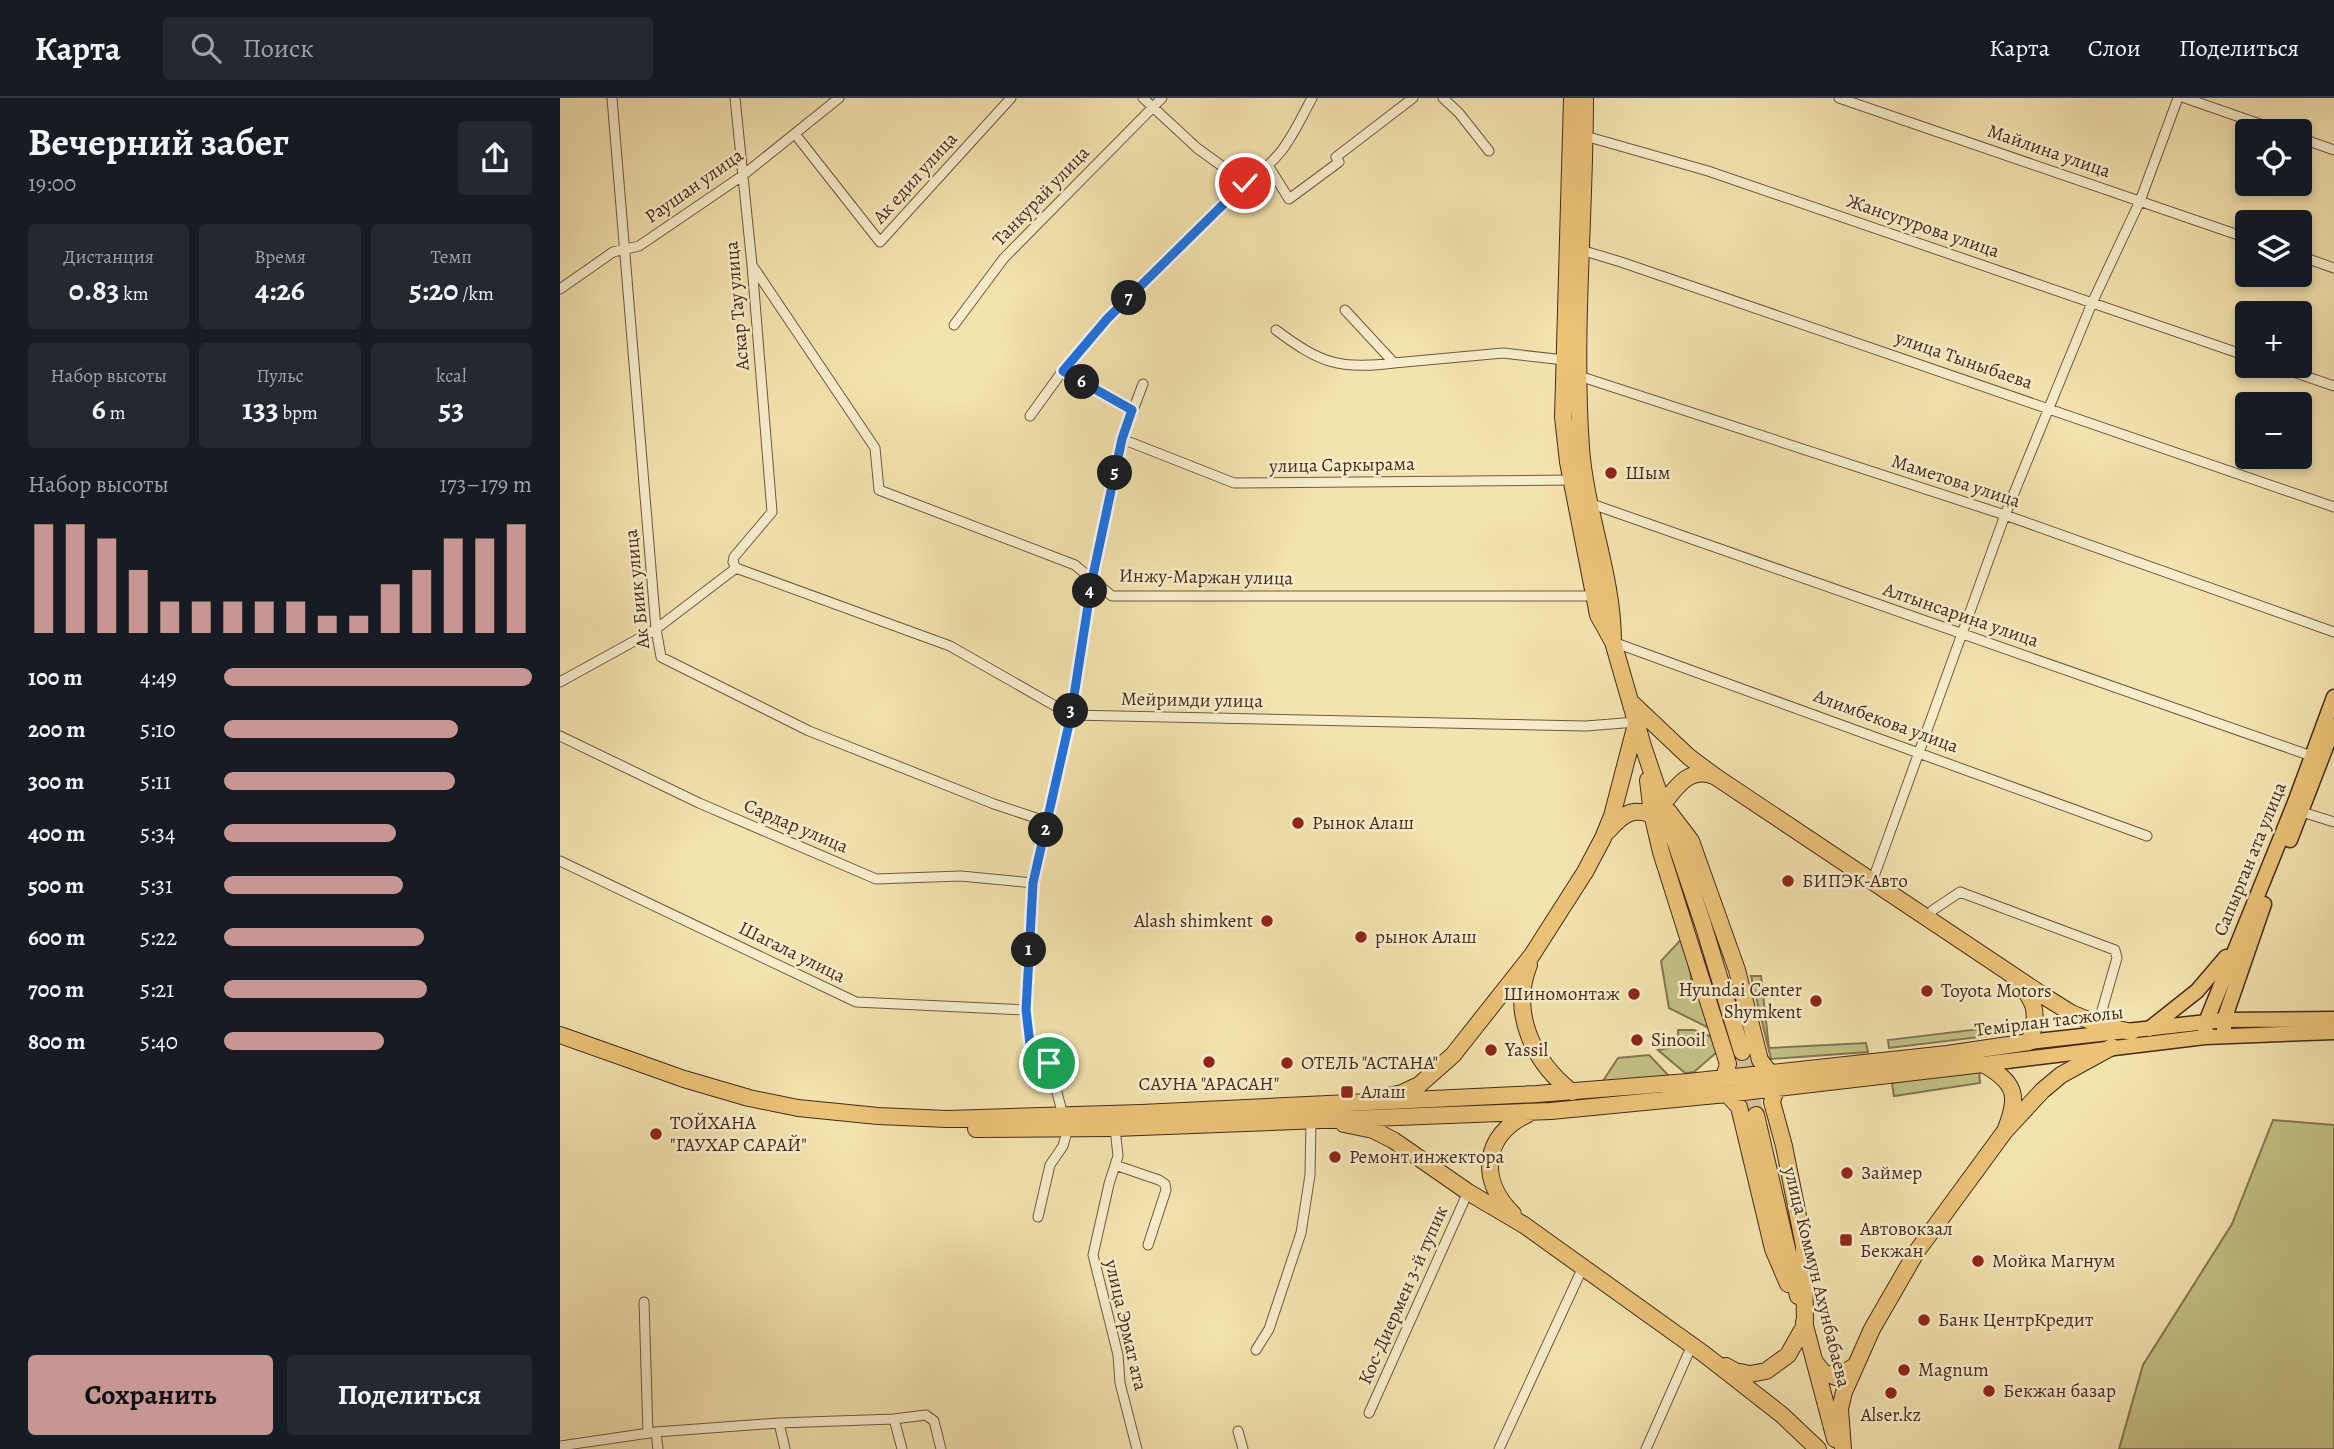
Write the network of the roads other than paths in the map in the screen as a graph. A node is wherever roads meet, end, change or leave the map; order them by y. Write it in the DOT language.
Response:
graph roads {
  1 [pos="612,98"];
  2 [pos="735,98"];
  3 [pos="839,98"];
  4 [pos="1011,98"];
  5 [pos="1143,98"];
  6 [pos="1162,98"];
  7 [pos="1311,98"];
  8 [pos="1413,98"];
  9 [pos="1443,98"];
  10 [pos="1572,98"];
  11 [pos="1585,98"];
  12 [pos="1839,98"];
  13 [pos="2178,98"];
  14 [pos="2185,98"];
  15 [pos="1152,108"];
  16 [pos="2245,119"];
  17 [pos="795,134"];
  18 [pos="1585,136"];
  19 [pos="2312,142"];
  20 [pos="2334,150"];
  21 [pos="1489,151"];
  22 [pos="1269,167"];
  23 [pos="742,176"];
  24 [pos="1245,183"];
  25 [pos="2140,201"];
  26 [pos="2235,234"];
  27 [pos="626,249"];
  28 [pos="1581,250"];
  29 [pos="2312,260"];
  30 [pos="752,265"];
  31 [pos="2334,268"];
  32 [pos="560,289"];
  33 [pos="2092,303"];
  34 [pos="1345,310"];
  35 [pos="954,325"];
  36 [pos="1276,330"];
  37 [pos="2235,352"];
  38 [pos="1394,363"];
  39 [pos="1569,370"];
  40 [pos="1063,371"];
  41 [pos="2311,378"];
  42 [pos="1143,384"];
  43 [pos="2334,386"];
  44 [pos="2048,407"];
  45 [pos="1132,410"];
  46 [pos="1030,416"];
  47 [pos="1122,439"];
  48 [pos="1572,480"];
  49 [pos="1589,503"];
  50 [pos="2334,508"];
  51 [pos="2005,515"];
  52 [pos="736,568"];
  53 [pos="1092,580"];
  54 [pos="1602,595"];
  55 [pos="656,629"];
  56 [pos="2334,632"];
  57 [pos="1963,634"];
  58 [pos="1613,642"];
  59 [pos="560,682"];
  60 [pos="2334,697"];
  61 [pos="1632,703"];
  62 [pos="1071,715"];
  63 [pos="1636,722"];
  64 [pos="2334,726"];
  65 [pos="560,736"];
  66 [pos="1918,751"];
  67 [pos="2316,758"];
  68 [pos="1716,778"];
  69 [pos="1658,809"];
  70 [pos="2302,812"];
  71 [pos="1048,822"];
  72 [pos="2334,822"];
  73 [pos="2147,836"];
  74 [pos="1602,838"];
  75 [pos="560,861"];
  76 [pos="1872,882"];
  77 [pos="1033,883"];
  78 [pos="1926,918"];
  79 [pos="2239,939"];
  80 [pos="1532,955"];
  81 [pos="2012,975"];
  82 [pos="1026,1010"];
  83 [pos="2334,1019"];
  84 [pos="2224,1020"];
  85 [pos="2098,1024"];
  86 [pos="2206,1029"];
  87 [pos="2139,1032"];
  88 [pos="2334,1032"];
  89 [pos="560,1035"];
  90 [pos="2224,1036"];
  91 [pos="2029,1042"];
  92 [pos="560,1045"];
  93 [pos="2112,1047"];
  94 [pos="1741,1052"];
  95 [pos="1983,1064"];
  96 [pos="1764,1066"];
  97 [pos="1726,1071"];
  98 [pos="1572,1092"];
  99 [pos="1727,1094"];
  100 [pos="1774,1096"];
  101 [pos="1338,1104"];
  102 [pos="1739,1107"];
  103 [pos="1533,1111"];
  104 [pos="1756,1115"];
  105 [pos="1318,1119"];
  106 [pos="1065,1121"];
  107 [pos="1115,1128"];
  108 [pos="2005,1131"];
  109 [pos="1115,1165"];
  110 [pos="1468,1192"];
  111 [pos="1038,1217"];
  112 [pos="1524,1225"];
  113 [pos="1148,1245"];
  114 [pos="1583,1267"];
  115 [pos="644,1302"];
  116 [pos="1805,1325"];
  117 [pos="1698,1349"];
  118 [pos="1256,1350"];
  119 [pos="1815,1362"];
  120 [pos="1855,1366"];
  121 [pos="1369,1413"];
  122 [pos="894,1419"];
  123 [pos="779,1423"];
  124 [pos="1238,1431"];
  125 [pos="652,1432"];
  126 [pos="560,1446"];
  127 [pos="658,1449"];
  128 [pos="785,1449"];
  129 [pos="902,1449"];
  130 [pos="941,1449"];
  131 [pos="1136,1449"];
  132 [pos="1243,1449"];
  133 [pos="1499,1449"];
  134 [pos="1646,1449"];
  135 [pos="1818,1449"];
  136 [pos="1840,1449"];
  1 -- 27 [label="street, Ак Биик улица"];
  2 -- 23 [label="street, Аскар Тау улица"];
  3 -- 17 [label="street, Раушан улица"];
  4 -- 17 [label="street, Ак едил улица"];
  5 -- 15 [label="street"];
  6 -- 15 [label="street, Танкурай улица"];
  7 -- 22 [label="street"];
  8 -- 22 [label="street"];
  9 -- 21 [label="street"];
  10 -- 39 [label="highway"];
  11 -- 18 [label="highway"];
  12 -- 25 [label="street, Майлина улица"];
  13 -- 25 [label="street"];
  14 -- 16 [label="street"];
  15 -- 24 [label="street"];
  15 -- 35 [label="street, Танкурай улица"];
  17 -- 23 [label="street, Раушан улица"];
  18 -- 28 [label="highway"];
  18 -- 33 [label="street, Жансугурова улица"];
  19 -- 20 [label="street"];
  22 -- 24 [label="street"];
  23 -- 27 [label="street, Раушан улица"];
  23 -- 30 [label="street, Аскар Тау улица"];
  24 -- 40 [label="street"];
  25 -- 26 [label="street, Майлина улица"];
  25 -- 33 [label="street"];
  27 -- 32 [label="street, Раушан улица"];
  27 -- 55 [label="street, Ак Биик улица"];
  28 -- 39 [label="highway"];
  28 -- 44 [label="street, улица Тыныбаева"];
  29 -- 31 [label="street"];
  30 -- 52 [label="street, Аскар Тау улица"];
  30 -- 53 [label="street, Инжу-Маржан улица"];
  33 -- 37 [label="street, Жансугурова улица"];
  33 -- 44 [label="street"];
  34 -- 38 [label="street"];
  36 -- 38 [label="street, Маметова улица"];
  38 -- 39 [label="street, Маметова улица"];
  39 -- 48 [label="highway"];
  39 -- 49 [label="highway"];
  39 -- 51 [label="street, Маметова улица"];
  40 -- 45 [label="street"];
  40 -- 46 [label="street"];
  41 -- 43 [label="street"];
  42 -- 45 [label="street"];
  44 -- 50 [label="street, улица Тыныбаева"];
  44 -- 51 [label="street"];
  45 -- 47 [label="street"];
  47 -- 48 [label="street, улица Саркырама"];
  47 -- 53 [label="street"];
  48 -- 54 [label="highway"];
  49 -- 54 [label="highway"];
  49 -- 57 [label="street, Алтынсарина улица"];
  51 -- 56 [label="street, Маметова улица"];
  51 -- 57 [label="street"];
  52 -- 55 [label="street"];
  52 -- 62 [label="street, Мейримди улица"];
  53 -- 54 [label="street, Инжу-Маржан улица"];
  53 -- 62 [label="street"];
  54 -- 58 [label="highway"];
  55 -- 59 [label="street"];
  55 -- 71 [label="street, Ак Биик улица"];
  57 -- 66 [label="street"];
  57 -- 67 [label="street, Алтынсарина улица"];
  58 -- 61 [label="highway"];
  58 -- 66 [label="street, Алимбекова улица"];
  60 -- 67 [label="main road, Сапырган ата улица"];
  61 -- 63 [label="highway"];
  61 -- 68 [label="highway"];
  62 -- 63 [label="street, Мейримди улица"];
  62 -- 71 [label="street"];
  63 -- 69 [label="highway"];
  63 -- 74 [label="highway"];
  64 -- 67 [label="main road, Сапырган ата улица"];
  65 -- 77 [label="street, Сардар улица"];
  66 -- 73 [label="street, Алимбекова улица"];
  66 -- 76 [label="street"];
  67 -- 70 [label="main road, Сапырган ата улица"];
  67 -- 79 [label="main road, Сапырган ата улица"];
  68 -- 69 [label="highway"];
  68 -- 76 [label="highway"];
  69 -- 74 [label="highway"];
  69 -- 94 [label="highway"];
  69 -- 96 [label="highway"];
  69 -- 97 [label="highway"];
  70 -- 72 [label="street"];
  70 -- 84 [label="main road, Сапырган ата улица"];
  71 -- 77 [label="street"];
  74 -- 80 [label="highway"];
  75 -- 82 [label="street, Шагала улица"];
  76 -- 78 [label="highway"];
  77 -- 82 [label="street"];
  78 -- 81 [label="highway"];
  78 -- 85 [label="street"];
  79 -- 86 [label="main road, Сапырган ата улица"];
  79 -- 87 [label="main road"];
  80 -- 98 [label="highway"];
  80 -- 101 [label="highway"];
  81 -- 85 [label="highway"];
  81 -- 91 [label="highway"];
  82 -- 106 [label="street"];
  83 -- 84 [label="main road, Темірлан тасжолы"];
  84 -- 86 [label="main road, Темірлан тасжолы"];
  84 -- 90 [label="main road, Сапырган ата улица"];
  85 -- 87 [label="highway"];
  86 -- 87 [label="main road, Темірлан тасжолы"];
  86 -- 90 [label="main road, Темірлан тасжолы"];
  86 -- 93 [label="main road, Темірлан тасжолы"];
  87 -- 91 [label="main road, Темірлан тасжолы"];
  88 -- 90 [label="main road, Темірлан тасжолы"];
  89 -- 106 [label="highway"];
  91 -- 96 [label="highway, Темірлан тасжолы"];
  92 -- 106 [label="highway"];
  93 -- 95 [label="main road, Темірлан тасжолы"];
  93 -- 108 [label="highway"];
  95 -- 100 [label="highway, Темірлан тасжолы"];
  95 -- 108 [label="highway"];
  96 -- 97 [label="highway, Темірлан тасжолы"];
  97 -- 98 [label="highway, Темірлан тасжолы"];
  98 -- 101 [label="highway, Темірлан тасжолы"];
  99 -- 100 [label="highway"];
  99 -- 102 [label="highway"];
  99 -- 103 [label="highway"];
  100 -- 102 [label="highway"];
  100 -- 116 [label="highway"];
  101 -- 106 [label="highway"];
  102 -- 116 [label="highway"];
  103 -- 105 [label="highway"];
  103 -- 112 [label="highway"];
  104 -- 116 [label="highway, улица Коммун Ахунбабаева"];
  105 -- 107 [label="highway"];
  105 -- 110 [label="highway"];
  105 -- 118 [label="street"];
  106 -- 107 [label="highway"];
  106 -- 111 [label="street"];
  107 -- 109 [label="street, улица Эрмат ата"];
  108 -- 120 [label="highway"];
  109 -- 113 [label="street"];
  109 -- 131 [label="street, улица Эрмат ата"];
  110 -- 112 [label="highway"];
  110 -- 121 [label="street, Кос-Диермен 3-й тупик"];
  112 -- 114 [label="highway"];
  114 -- 117 [label="highway"];
  114 -- 133 [label="street"];
  115 -- 125 [label="street"];
  116 -- 117 [label="highway"];
  116 -- 119 [label="highway, улица Коммун Ахунбабаева"];
  117 -- 134 [label="street"];
  117 -- 135 [label="highway"];
  119 -- 120 [label="highway"];
  119 -- 136 [label="highway, улица Коммун Ахунбабаева"];
  120 -- 136 [label="highway"];
  122 -- 123 [label="street"];
  122 -- 129 [label="street"];
  122 -- 130 [label="street"];
  123 -- 125 [label="street"];
  123 -- 128 [label="street"];
  124 -- 132 [label="street"];
  125 -- 126 [label="street"];
  125 -- 127 [label="street"];
}
